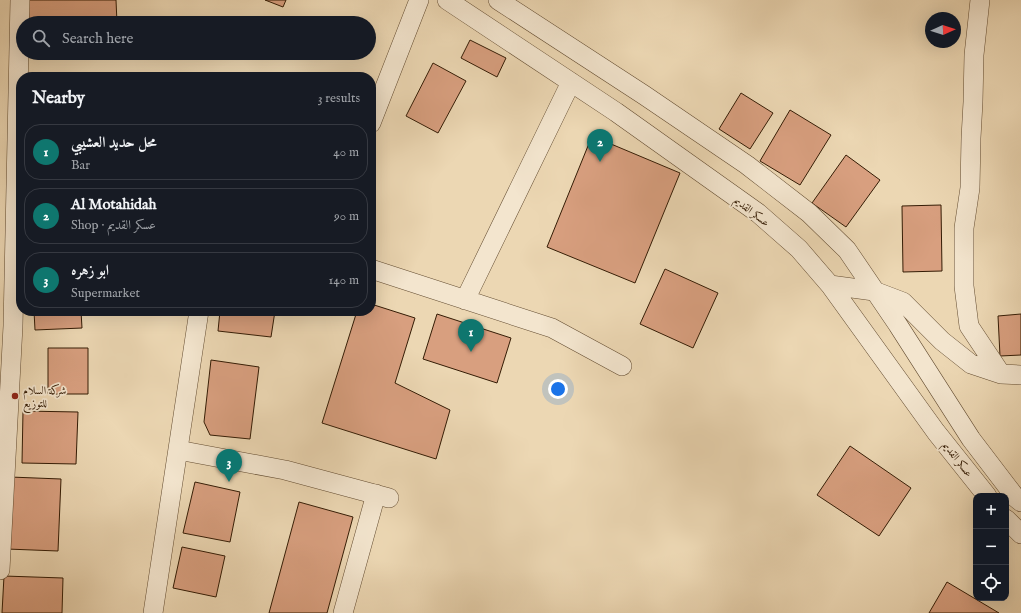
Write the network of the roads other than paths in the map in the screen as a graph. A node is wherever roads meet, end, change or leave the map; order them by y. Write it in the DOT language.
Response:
graph roads {
  1 [pos="20,0"];
  2 [pos="419,0"];
  3 [pos="447,0"];
  4 [pos="497,0"];
  5 [pos="980,0"];
  6 [pos="20,16"];
  7 [pos="485,25"];
  8 [pos="19,60"];
  9 [pos="19,72"];
  10 [pos="571,82"];
  11 [pos="376,110"];
  12 [pos="16,259"];
  13 [pos="376,271"];
  14 [pos="830,285"];
  15 [pos="874,290"];
  16 [pos="465,300"];
  17 [pos="198,316"];
  18 [pos="622,366"];
  19 [pos="1001,374"];
  20 [pos="1021,375"];
  21 [pos="178,450"];
  22 [pos="985,493"];
  23 [pos="1021,502"];
  24 [pos="1009,522"];
  25 [pos="1021,534"];
  26 [pos="0,570"];
  27 [pos="153,613"];
  28 [pos="343,613"];
  1 -- 6 [label="street"];
  2 -- 11 [label="street"];
  3 -- 7 [label="street, عسكر القديم"];
  4 -- 7 [label="street"];
  4 -- 15 [label="street, عسكر القديم"];
  5 -- 19 [label="street"];
  7 -- 10 [label="street, عسكر القديم"];
  8 -- 9 [label="street"];
  10 -- 14 [label="street, عسكر القديم"];
  10 -- 16 [label="street"];
  12 -- 26 [label="street"];
  13 -- 16 [label="street"];
  14 -- 15 [label="street"];
  14 -- 22 [label="street, عسكر القديم"];
  15 -- 19 [label="street"];
  15 -- 23 [label="street, عسكر القديم"];
  16 -- 18 [label="street"];
  17 -- 21 [label="street"];
  19 -- 20 [label="street"];
  21 -- 27 [label="street"];
  21 -- 28 [label="street"];
  24 -- 25 [label="street"];
}
